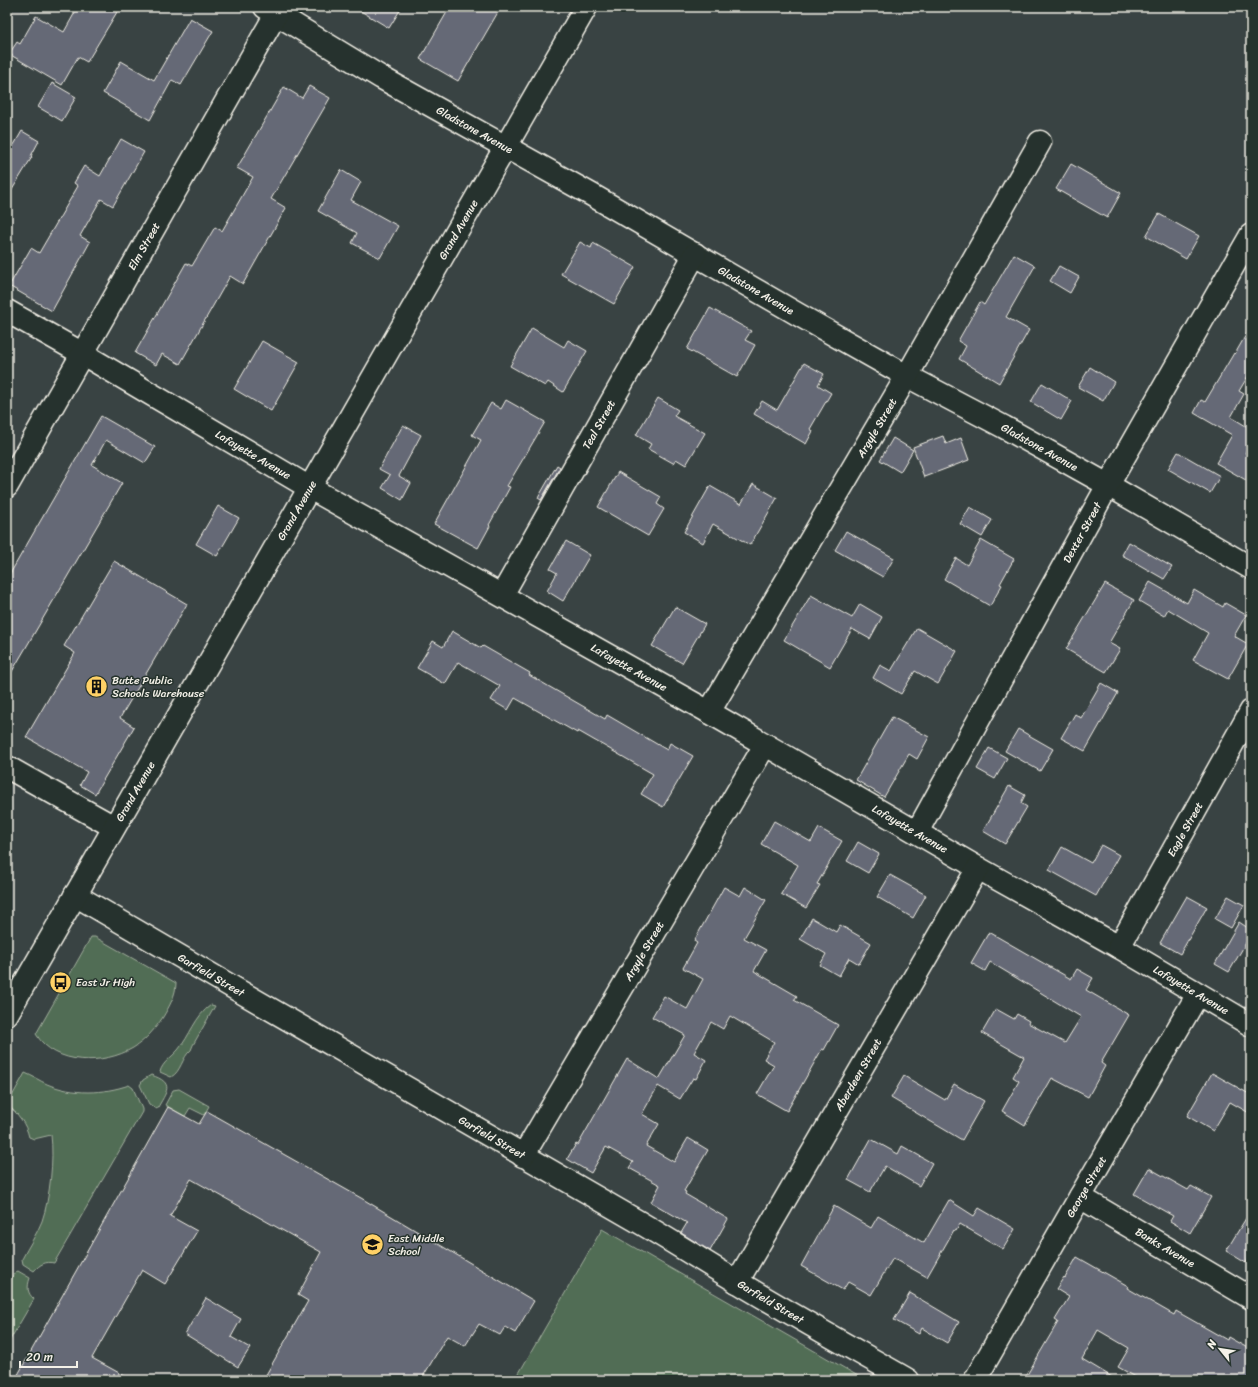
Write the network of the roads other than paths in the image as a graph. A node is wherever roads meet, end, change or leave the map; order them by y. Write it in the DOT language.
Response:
graph roads {
  1 [pos="586,7"];
  2 [pos="274,9"];
  3 [pos="1040,142"];
  4 [pos="506,146"];
  5 [pos="1251,235"];
  6 [pos="695,254"];
  7 [pos="7,311"];
  8 [pos="83,354"];
  9 [pos="907,376"];
  10 [pos="1108,485"];
  11 [pos="7,486"];
  12 [pos="310,488"];
  13 [pos="1251,568"];
  14 [pos="502,595"];
  15 [pos="1251,711"];
  16 [pos="709,712"];
  17 [pos="765,745"];
  18 [pos="7,767"];
  19 [pos="114,827"];
  20 [pos="917,832"];
  21 [pos="978,868"];
  22 [pos="75,896"];
  23 [pos="1119,947"];
  24 [pos="1198,994"];
  25 [pos="7,1014"];
  26 [pos="1251,1025"];
  27 [pos="523,1156"];
  28 [pos="1080,1197"];
  29 [pos="737,1282"];
  30 [pos="1251,1298"];
  31 [pos="908,1380"];
  32 [pos="975,1380"];
  1 -- 4 [label="street, Grand Avenue"];
  2 -- 4 [label="street, Gladstone Avenue"];
  2 -- 8 [label="street, Elm Street"];
  3 -- 9 [label="street, Argyle Street"];
  4 -- 6 [label="street, Gladstone Avenue"];
  4 -- 12 [label="street, Grand Avenue"];
  5 -- 10 [label="street, Dexter Street"];
  6 -- 9 [label="street, Gladstone Avenue"];
  6 -- 14 [label="street, Teal Street"];
  7 -- 8 [label="street, Lafayette Avenue"];
  8 -- 11 [label="street, Elm Street"];
  8 -- 12 [label="street, Lafayette Avenue"];
  9 -- 10 [label="street, Gladstone Avenue"];
  9 -- 16 [label="street, Argyle Street"];
  10 -- 13 [label="street, Gladstone Avenue"];
  10 -- 20 [label="street, Dexter Street"];
  12 -- 14 [label="street, Lafayette Avenue"];
  12 -- 19 [label="street, Grand Avenue"];
  14 -- 16 [label="street, Lafayette Avenue"];
  15 -- 23 [label="street, Eagle Street"];
  16 -- 17 [label="street, Lafayette Avenue"];
  17 -- 20 [label="street, Lafayette Avenue"];
  17 -- 27 [label="street, Argyle Street"];
  18 -- 19 [label="street"];
  19 -- 22 [label="street, Grand Avenue"];
  20 -- 21 [label="street, Lafayette Avenue"];
  21 -- 23 [label="street, Lafayette Avenue"];
  21 -- 29 [label="street, Aberdeen Street"];
  22 -- 25 [label="street, Grand Avenue"];
  22 -- 27 [label="street, Garfield Street"];
  23 -- 24 [label="street, Lafayette Avenue"];
  24 -- 26 [label="street, Lafayette Avenue"];
  24 -- 28 [label="street, George Street"];
  27 -- 29 [label="street, Garfield Street"];
  28 -- 30 [label="street, Banks Avenue"];
  28 -- 32 [label="street, George Street"];
  29 -- 31 [label="street, Garfield Street"];
}
